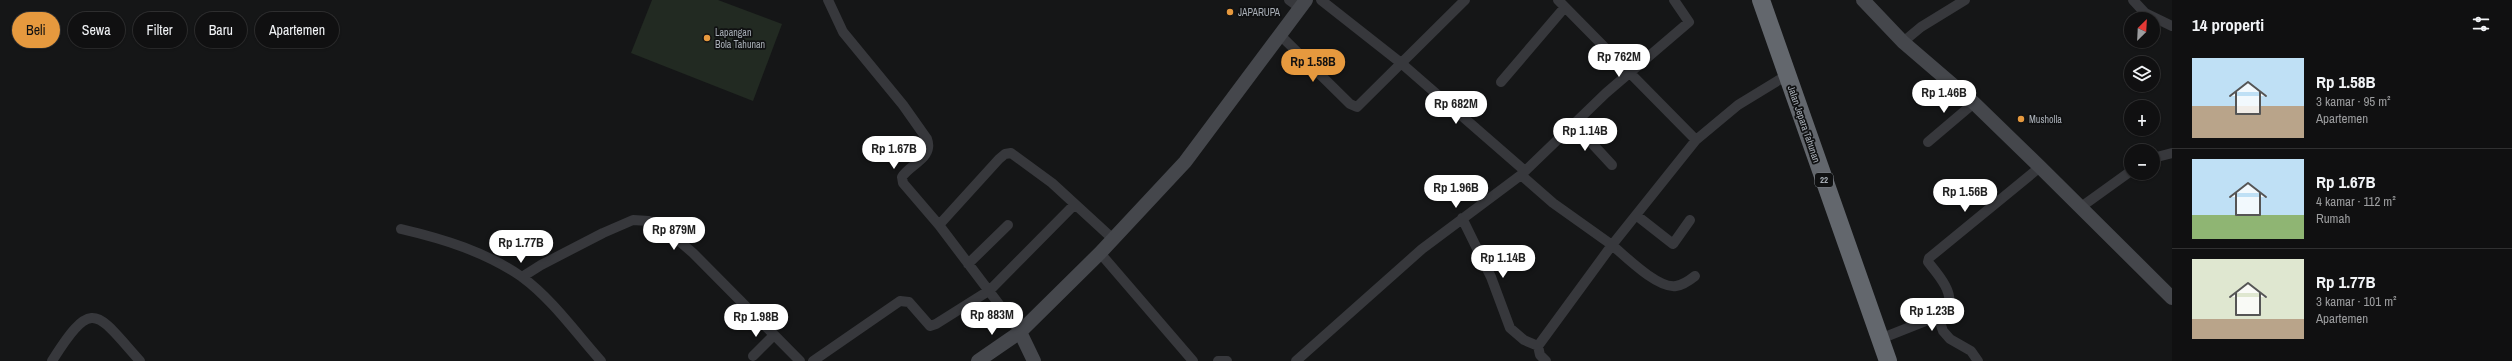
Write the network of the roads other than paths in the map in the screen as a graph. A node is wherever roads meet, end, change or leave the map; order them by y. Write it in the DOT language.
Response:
graph roads {
  1 [pos="828,0"];
  2 [pos="1320,0"];
  3 [pos="1465,0"];
  4 [pos="1674,0"];
  5 [pos="1761,0"];
  6 [pos="1863,0"];
  7 [pos="1964,0"];
  8 [pos="2133,0"];
  9 [pos="1299,3"];
  10 [pos="1562,3"];
  11 [pos="2172,26"];
  12 [pos="1281,36"];
  13 [pos="1903,42"];
  14 [pos="1402,63"];
  15 [pos="1629,72"];
  16 [pos="1787,75"];
  17 [pos="1501,82"];
  18 [pos="1974,103"];
  19 [pos="1575,125"];
  20 [pos="1696,140"];
  21 [pos="1928,142"];
  22 [pos="2172,153"];
  23 [pos="2160,156"];
  24 [pos="1612,164"];
  25 [pos="2040,167"];
  26 [pos="1523,173"];
  27 [pos="2124,176"];
  28 [pos="1074,204"];
  29 [pos="2081,207"];
  30 [pos="1636,215"];
  31 [pos="1462,218"];
  32 [pos="1690,220"];
  33 [pos="939,225"];
  34 [pos="1008,225"];
  35 [pos="401,229"];
  36 [pos="1113,239"];
  37 [pos="1612,246"];
  38 [pos="1100,253"];
  39 [pos="968,264"];
  40 [pos="1695,276"];
  41 [pos="522,278"];
  42 [pos="990,290"];
  43 [pos="2172,298"];
  44 [pos="1938,316"];
  45 [pos="1020,332"];
  46 [pos="774,335"];
  47 [pos="1880,339"];
  48 [pos="1538,346"];
  49 [pos="753,356"];
  50 [pos="52,361"];
  51 [pos="140,361"];
  52 [pos="601,361"];
  53 [pos="800,361"];
  54 [pos="813,361"];
  55 [pos="978,361"];
  56 [pos="1034,361"];
  57 [pos="1193,361"];
  58 [pos="1218,361"];
  59 [pos="1228,361"];
  60 [pos="1296,361"];
  61 [pos="1546,361"];
  62 [pos="1888,361"];
  63 [pos="1978,361"];
  1 -- 33 [label="street"];
  2 -- 14 [label="street"];
  3 -- 14 [label="street"];
  4 -- 15 [label="street"];
  5 -- 16 [label="highway, Jalan Jepara Tahunan / 22"];
  6 -- 13 [label="street"];
  7 -- 13 [label="street"];
  8 -- 11 [label="street"];
  9 -- 12 [label="street"];
  10 -- 15 [label="street"];
  10 -- 17 [label="street"];
  12 -- 14 [label="street"];
  12 -- 36 [label="street"];
  13 -- 18 [label="street"];
  14 -- 26 [label="street"];
  15 -- 19 [label="street"];
  15 -- 20 [label="street"];
  16 -- 20 [label="street"];
  16 -- 47 [label="highway, Jalan Jepara Tahunan / 22"];
  18 -- 21 [label="street"];
  18 -- 25 [label="street"];
  19 -- 24 [label="street"];
  19 -- 26 [label="street"];
  20 -- 30 [label="street"];
  22 -- 23 [label="street"];
  25 -- 29 [label="street"];
  25 -- 44 [label="street"];
  26 -- 31 [label="street"];
  26 -- 37 [label="street"];
  27 -- 29 [label="street"];
  28 -- 33 [label="street"];
  28 -- 36 [label="street"];
  28 -- 42 [label="street"];
  29 -- 43 [label="street"];
  30 -- 32 [label="street"];
  30 -- 37 [label="street"];
  31 -- 48 [label="street"];
  31 -- 60 [label="street"];
  33 -- 39 [label="street"];
  34 -- 39 [label="street"];
  35 -- 41 [label="street"];
  36 -- 38 [label="street"];
  37 -- 40 [label="street"];
  37 -- 48 [label="street"];
  38 -- 45 [label="street"];
  38 -- 57 [label="street"];
  39 -- 42 [label="street"];
  41 -- 46 [label="street"];
  41 -- 52 [label="street"];
  42 -- 45 [label="street"];
  42 -- 54 [label="street"];
  44 -- 47 [label="street"];
  44 -- 63 [label="street"];
  45 -- 55 [label="street"];
  45 -- 56 [label="street"];
  46 -- 49 [label="street"];
  46 -- 53 [label="street"];
  47 -- 62 [label="highway, Jalan Jepara Tahunan / 22"];
  48 -- 61 [label="street"];
  50 -- 51 [label="street"];
  58 -- 59 [label="street"];
}
